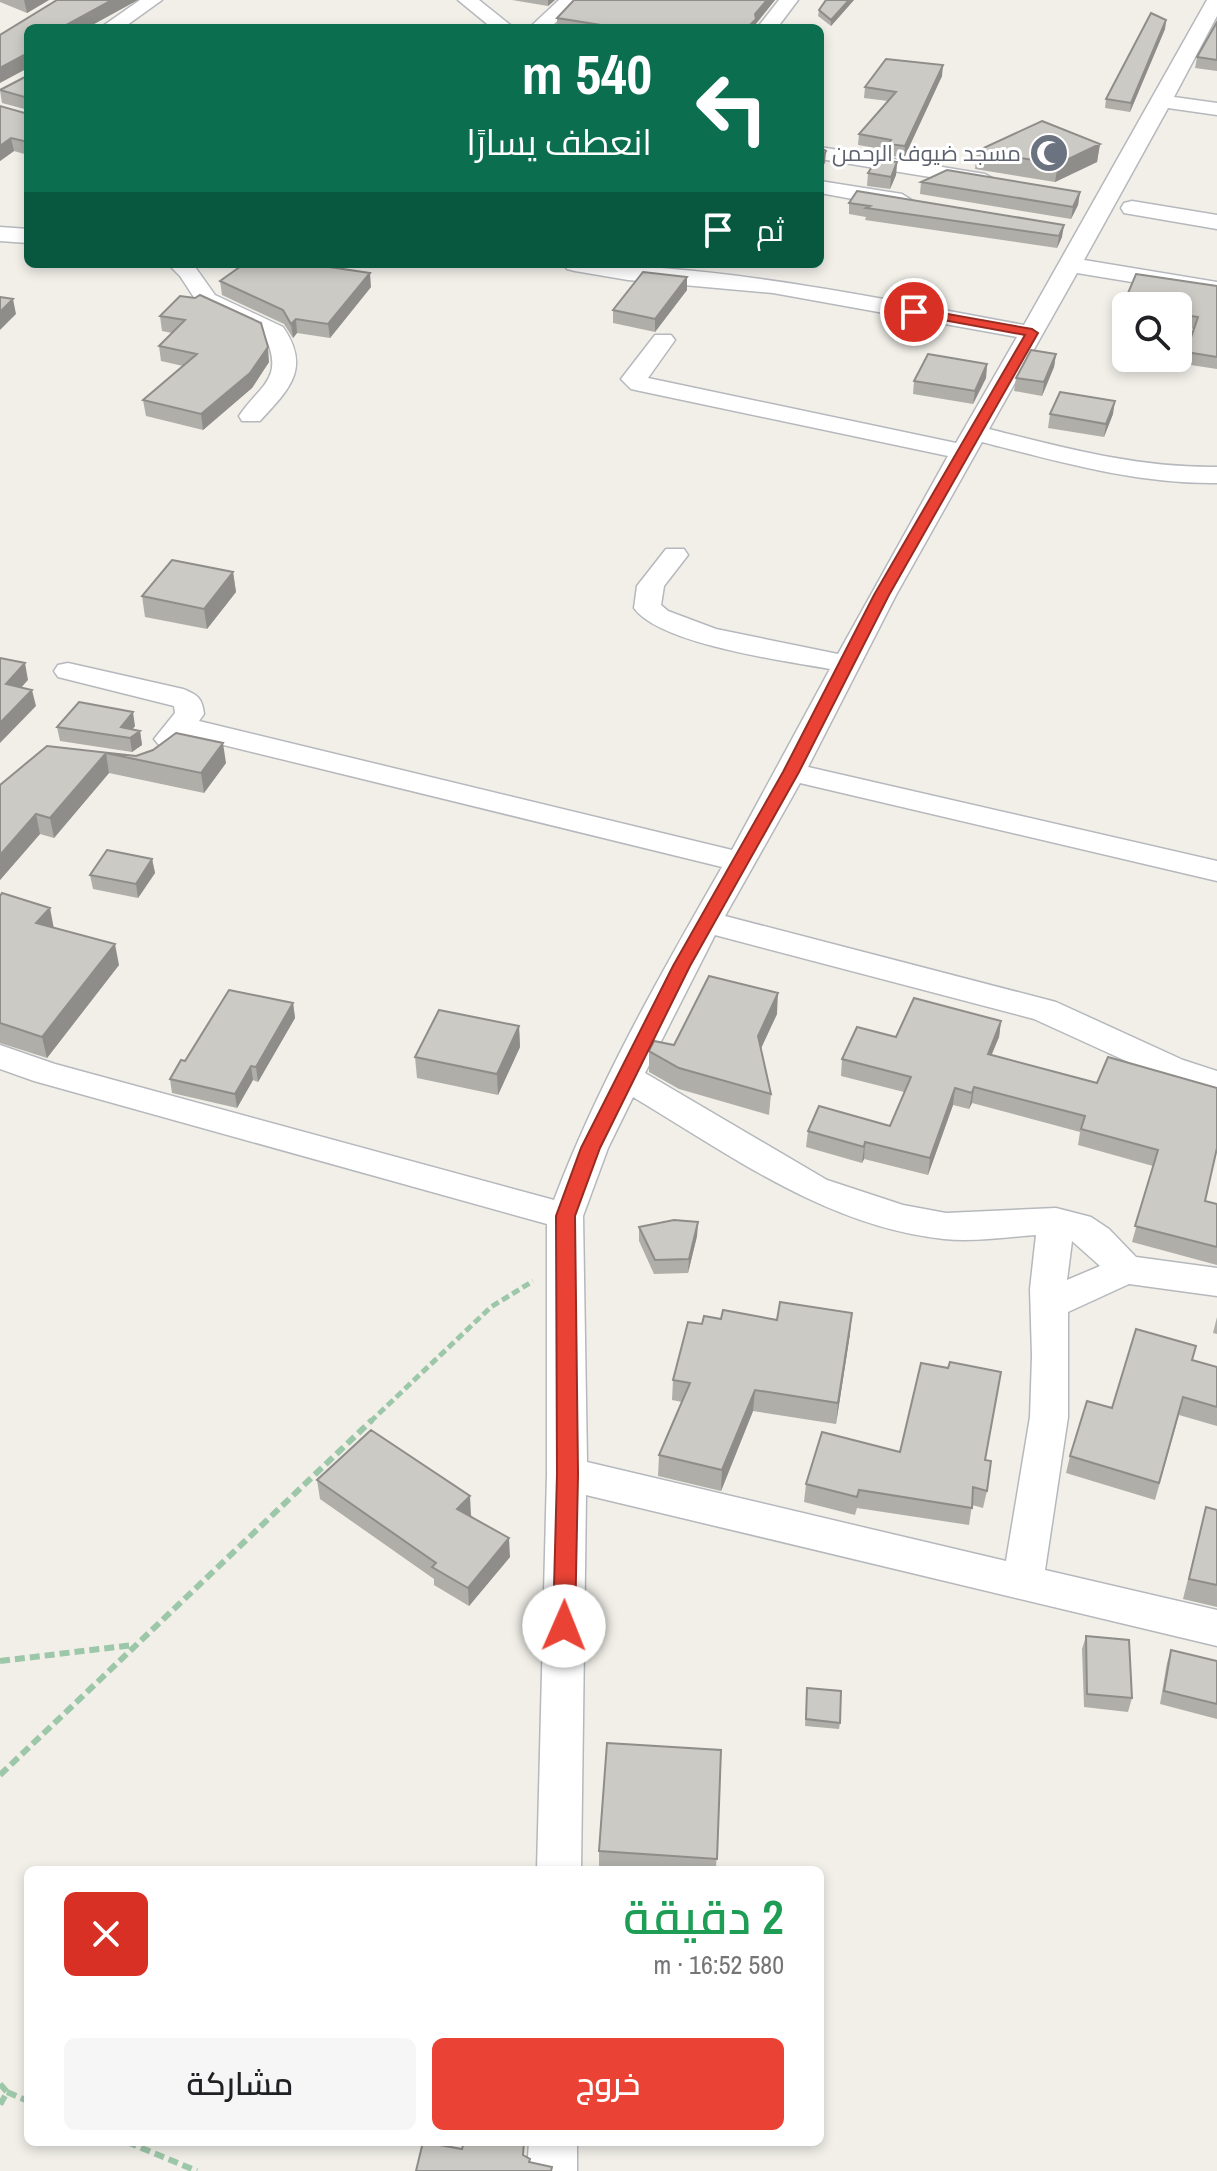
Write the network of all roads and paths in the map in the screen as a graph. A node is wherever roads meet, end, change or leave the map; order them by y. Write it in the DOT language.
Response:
graph roads {
  1 [pos="153,0"];
  2 [pos="467,0"];
  3 [pos="570,0"];
  4 [pos="789,0"];
  5 [pos="98,6"];
  6 [pos="1213,11"];
  7 [pos="118,23"];
  8 [pos="499,24"];
  9 [pos="543,24"];
  10 [pos="770,24"];
  11 [pos="1161,101"];
  12 [pos="1217,109"];
  13 [pos="824,154"];
  14 [pos="1002,183"];
  15 [pos="824,188"];
  16 [pos="1106,201"];
  17 [pos="920,204"];
  18 [pos="1217,222"];
  19 [pos="0,234"];
  20 [pos="24,236"];
  21 [pos="1071,265"];
  22 [pos="184,268"];
  23 [pos="599,268"];
  24 [pos="1217,289"];
  25 [pos="1032,333"];
  26 [pos="663,340"];
  27 [pos="251,416"];
  28 [pos="969,442"];
  29 [pos="1217,475"];
  30 [pos="675,555"];
  31 [pos="846,664"];
  32 [pos="68,671"];
  33 [pos="182,726"];
  34 [pos="151,757"];
  35 [pos="791,772"];
  36 [pos="741,862"];
  37 [pos="1217,871"];
  38 [pos="706,922"];
  39 [pos="0,1057"];
  40 [pos="626,1077"];
  41 [pos="1217,1083"];
  42 [pos="565,1216"];
  43 [pos="1056,1221"];
  44 [pos="566,1261"];
  45 [pos="1126,1270"];
  46 [pos="1217,1282"];
  47 [pos="1049,1304"];
  48 [pos="567,1474"];
  49 [pos="1023,1583"];
  50 [pos="1217,1628"];
  51 [pos="133,1645"];
  52 [pos="0,1661"];
  53 [pos="0,1775"];
  54 [pos="559,1866"];
  55 [pos="0,2084"];
  56 [pos="7,2092"];
  57 [pos="24,2099"];
  58 [pos="0,2105"];
  59 [pos="137,2146"];
  60 [pos="553,2146"];
  61 [pos="197,2171"];
  62 [pos="552,2171"];
  1 -- 7 [label="street"];
  2 -- 8 [label="street"];
  3 -- 9 [label="street"];
  4 -- 10 [label="street"];
  5 -- 7 [label="street"];
  6 -- 11 [label="street"];
  11 -- 12 [label="street"];
  11 -- 16 [label="street"];
  13 -- 14 [label="street"];
  15 -- 17 [label="street"];
  16 -- 18 [label="street"];
  16 -- 21 [label="street"];
  19 -- 20 [label="street"];
  21 -- 24 [label="street"];
  21 -- 25 [label="street"];
  22 -- 27 [label="street"];
  23 -- 25 [label="street"];
  25 -- 28 [label="street"];
  26 -- 28 [label="street"];
  28 -- 29 [label="street"];
  28 -- 31 [label="street"];
  30 -- 31 [label="street"];
  31 -- 35 [label="street"];
  32 -- 33 [label="street"];
  33 -- 34 [label="street"];
  33 -- 36 [label="street"];
  35 -- 36 [label="street"];
  35 -- 37 [label="street"];
  36 -- 38 [label="street"];
  38 -- 40 [label="street"];
  38 -- 41 [label="street"];
  39 -- 42 [label="street"];
  40 -- 42 [label="street"];
  40 -- 43 [label="street"];
  42 -- 44 [label="street"];
  43 -- 45 [label="street"];
  43 -- 47 [label="street"];
  44 -- 48 [label="street"];
  44 -- 51 [label="path"];
  45 -- 46 [label="street"];
  45 -- 47 [label="street"];
  47 -- 49 [label="street"];
  48 -- 49 [label="street"];
  48 -- 54 [label="street"];
  49 -- 50 [label="street"];
  51 -- 52 [label="path"];
  51 -- 53 [label="path"];
  55 -- 56 [label="path"];
  56 -- 57 [label="path"];
  56 -- 58 [label="path"];
  59 -- 61 [label="path"];
  60 -- 62 [label="street"];
}
